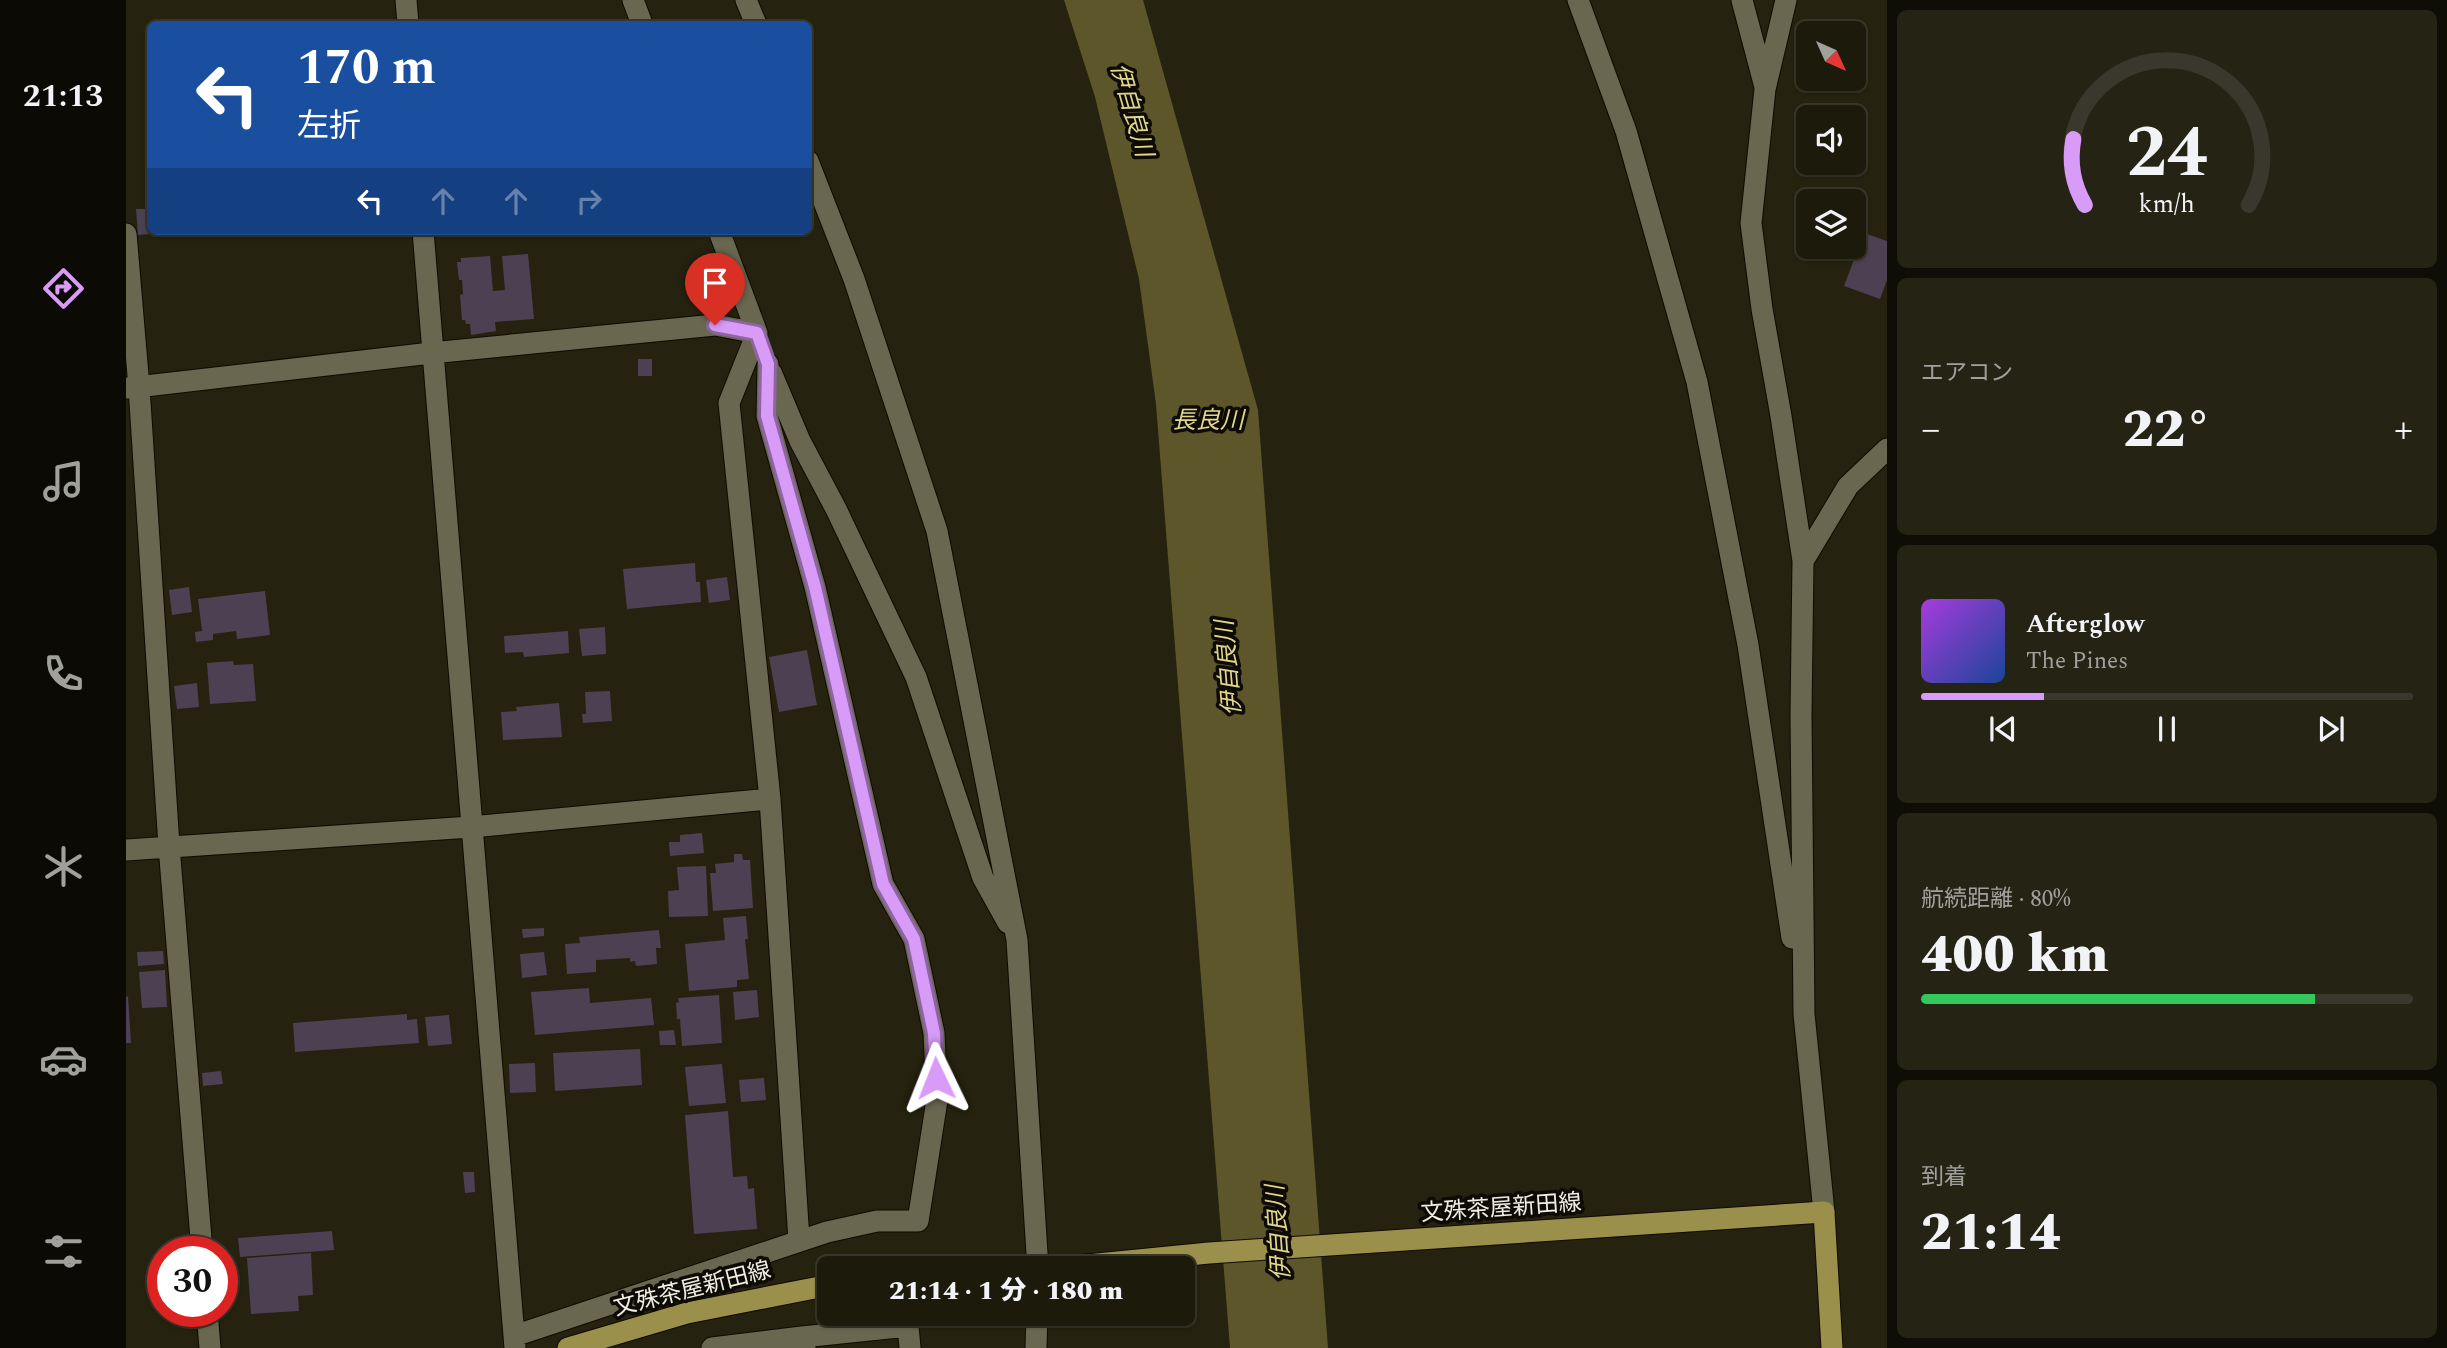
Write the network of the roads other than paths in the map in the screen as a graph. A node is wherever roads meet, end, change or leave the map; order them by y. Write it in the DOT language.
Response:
graph roads {
  1 [pos="406,0"];
  2 [pos="633,0"];
  3 [pos="746,0"];
  4 [pos="1578,0"];
  5 [pos="1742,0"];
  6 [pos="1786,0"];
  7 [pos="408,21"];
  8 [pos="641,21"];
  9 [pos="755,21"];
  10 [pos="1765,89"];
  11 [pos="812,171"];
  12 [pos="126,234"];
  13 [pos="423,235"];
  14 [pos="720,235"];
  15 [pos="757,333"];
  16 [pos="431,353"];
  17 [pos="768,364"];
  18 [pos="133,387"];
  19 [pos="1887,449"];
  20 [pos="1803,561"];
  21 [pos="770,799"];
  22 [pos="471,827"];
  23 [pos="169,846"];
  24 [pos="126,850"];
  25 [pos="1017,940"];
  26 [pos="1804,1014"];
  27 [pos="1824,1212"];
  28 [pos="201,1236"];
  29 [pos="799,1240"];
  30 [pos="1037,1256"];
  31 [pos="1176,1256"];
  32 [pos="817,1287"];
  33 [pos="1037,1326"];
  34 [pos="208,1327"];
  35 [pos="515,1342"];
  36 [pos="804,1342"];
  37 [pos="210,1348"];
  38 [pos="568,1348"];
  39 [pos="712,1348"];
  40 [pos="910,1348"];
  41 [pos="1036,1348"];
  42 [pos="1832,1348"];
  1 -- 7 [label="street"];
  2 -- 8 [label="street"];
  3 -- 9 [label="street"];
  4 -- 26 [label="street"];
  5 -- 10 [label="street"];
  6 -- 10 [label="street"];
  10 -- 20 [label="street"];
  11 -- 25 [label="street"];
  12 -- 18 [label="street"];
  13 -- 16 [label="street"];
  14 -- 15 [label="street"];
  15 -- 16 [label="street"];
  15 -- 17 [label="street"];
  15 -- 21 [label="street"];
  16 -- 18 [label="street"];
  16 -- 22 [label="street"];
  17 -- 25 [label="street"];
  17 -- 29 [label="street"];
  18 -- 23 [label="street"];
  19 -- 20 [label="street"];
  20 -- 26 [label="street"];
  21 -- 22 [label="street"];
  21 -- 29 [label="street"];
  22 -- 23 [label="street"];
  22 -- 35 [label="street"];
  23 -- 24 [label="street"];
  23 -- 28 [label="street"];
  25 -- 30 [label="street"];
  26 -- 27 [label="street"];
  27 -- 31 [label="main road, 文殊茶屋新田線"];
  27 -- 42 [label="main road"];
  29 -- 35 [label="street"];
  32 -- 38 [label="main road, 文殊茶屋新田線"];
  33 -- 41 [label="street"];
  34 -- 37 [label="street"];
  36 -- 39 [label="street"];
  36 -- 40 [label="street"];
}
